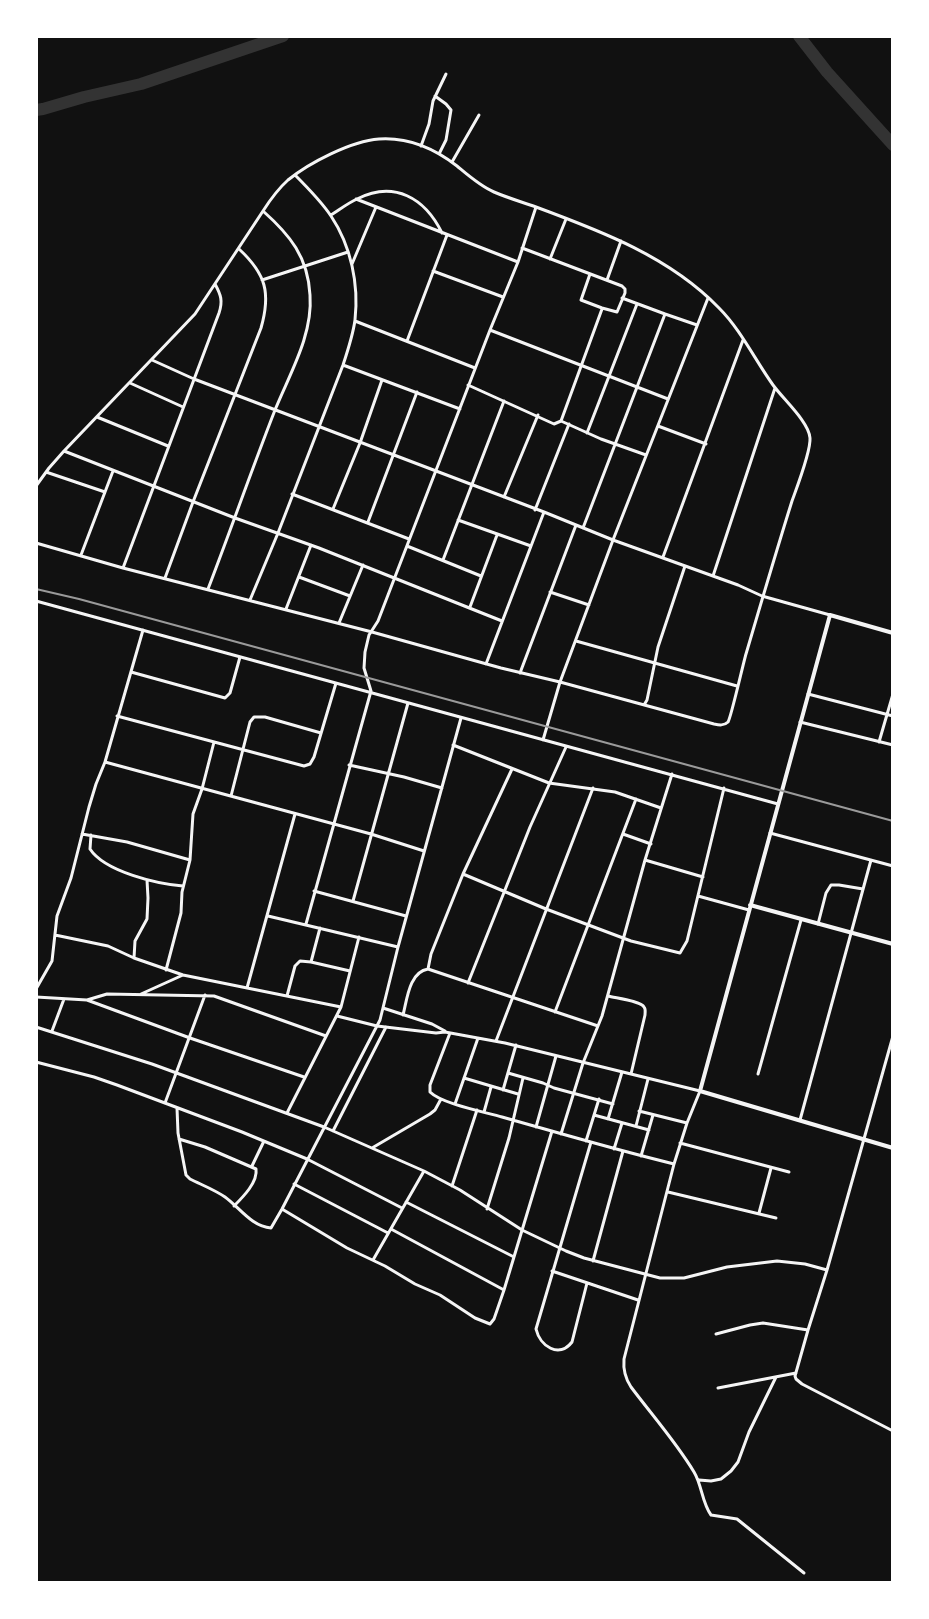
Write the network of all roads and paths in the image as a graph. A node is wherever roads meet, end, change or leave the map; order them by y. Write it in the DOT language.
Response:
graph roads {
  1 [pos="446,74"];
  2 [pos="435,96"];
  3 [pos="479,115"];
  4 [pos="421,146"];
  5 [pos="439,154"];
  6 [pos="452,162"];
  7 [pos="295,175"];
  8 [pos="356,199"];
  9 [pos="376,207"];
  10 [pos="536,207"];
  11 [pos="263,211"];
  12 [pos="331,216"];
  13 [pos="566,219"];
  14 [pos="442,233"];
  15 [pos="447,235"];
  16 [pos="620,242"];
  17 [pos="522,248"];
  18 [pos="239,249"];
  19 [pos="348,252"];
  20 [pos="550,259"];
  21 [pos="518,262"];
  22 [pos="351,264"];
  23 [pos="305,267"];
  24 [pos="433,270"];
  25 [pos="590,274"];
  26 [pos="262,280"];
  27 [pos="607,280"];
  28 [pos="215,284"];
  29 [pos="503,298"];
  30 [pos="622,298"];
  31 [pos="708,298"];
  32 [pos="637,304"];
  33 [pos="602,308"];
  34 [pos="665,314"];
  35 [pos="355,321"];
  36 [pos="697,325"];
  37 [pos="490,330"];
  38 [pos="743,340"];
  39 [pos="407,341"];
  40 [pos="152,360"];
  41 [pos="343,365"];
  42 [pos="581,365"];
  43 [pos="475,368"];
  44 [pos="610,376"];
  45 [pos="194,379"];
  46 [pos="382,380"];
  47 [pos="130,383"];
  48 [pos="468,385"];
  49 [pos="636,387"];
  50 [pos="775,388"];
  51 [pos="417,392"];
  52 [pos="235,395"];
  53 [pos="668,399"];
  54 [pos="504,401"];
  55 [pos="183,407"];
  56 [pos="460,409"];
  57 [pos="275,410"];
  58 [pos="538,416"];
  59 [pos="97,417"];
  60 [pos="561,421"];
  61 [pos="569,424"];
  62 [pos="658,426"];
  63 [pos="319,427"];
  64 [pos="588,432"];
  65 [pos="360,443"];
  66 [pos="615,443"];
  67 [pos="706,444"];
  68 [pos="168,446"];
  69 [pos="64,451"];
  70 [pos="646,455"];
  71 [pos="393,456"];
  72 [pos="113,471"];
  73 [pos="436,471"];
  74 [pos="46,472"];
  75 [pos="471,485"];
  76 [pos="36,486"];
  77 [pos="153,486"];
  78 [pos="105,492"];
  79 [pos="292,494"];
  80 [pos="504,497"];
  81 [pos="193,502"];
  82 [pos="333,510"];
  83 [pos="535,510"];
  84 [pos="544,512"];
  85 [pos="235,518"];
  86 [pos="458,520"];
  87 [pos="368,522"];
  88 [pos="576,525"];
  89 [pos="583,528"];
  90 [pos="278,533"];
  91 [pos="497,535"];
  92 [pos="409,538"];
  93 [pos="613,540"];
  94 [pos="36,543"];
  95 [pos="311,545"];
  96 [pos="407,546"];
  97 [pos="531,546"];
  98 [pos="80,555"];
  99 [pos="663,557"];
  100 [pos="442,560"];
  101 [pos="363,565"];
  102 [pos="686,566"];
  103 [pos="122,568"];
  104 [pos="481,576"];
  105 [pos="713,576"];
  106 [pos="299,577"];
  107 [pos="165,578"];
  108 [pos="394,578"];
  109 [pos="208,588"];
  110 [pos="550,592"];
  111 [pos="350,596"];
  112 [pos="762,596"];
  113 [pos="250,600"];
  114 [pos="36,601"];
  115 [pos="589,605"];
  116 [pos="470,607"];
  117 [pos="286,609"];
  118 [pos="830,615"];
  119 [pos="502,621"];
  120 [pos="339,623"];
  121 [pos="143,630"];
  122 [pos="372,632"];
  123 [pos="893,632"];
  124 [pos="576,641"];
  125 [pos="240,657"];
  126 [pos="654,663"];
  127 [pos="486,664"];
  128 [pos="131,672"];
  129 [pos="520,673"];
  130 [pos="560,682"];
  131 [pos="336,683"];
  132 [pos="737,686"];
  133 [pos="370,692"];
  134 [pos="808,694"];
  135 [pos="893,694"];
  136 [pos="408,703"];
  137 [pos="644,705"];
  138 [pos="887,714"];
  139 [pos="117,716"];
  140 [pos="893,716"];
  141 [pos="461,718"];
  142 [pos="800,722"];
  143 [pos="321,733"];
  144 [pos="543,740"];
  145 [pos="214,742"];
  146 [pos="880,742"];
  147 [pos="453,745"];
  148 [pos="893,745"];
  149 [pos="566,747"];
  150 [pos="243,749"];
  151 [pos="105,762"];
  152 [pos="350,765"];
  153 [pos="512,769"];
  154 [pos="389,774"];
  155 [pos="672,774"];
  156 [pos="549,784"];
  157 [pos="442,788"];
  158 [pos="593,788"];
  159 [pos="724,788"];
  160 [pos="202,789"];
  161 [pos="231,796"];
  162 [pos="636,799"];
  163 [pos="778,804"];
  164 [pos="661,808"];
  165 [pos="295,814"];
  166 [pos="333,824"];
  167 [pos="770,833"];
  168 [pos="82,834"];
  169 [pos="371,834"];
  170 [pos="623,834"];
  171 [pos="91,835"];
  172 [pos="651,844"];
  173 [pos="424,850"];
  174 [pos="190,860"];
  175 [pos="645,860"];
  176 [pos="871,860"];
  177 [pos="893,866"];
  178 [pos="463,874"];
  179 [pos="703,877"];
  180 [pos="147,880"];
  181 [pos="184,886"];
  182 [pos="863,889"];
  183 [pos="314,891"];
  184 [pos="505,891"];
  185 [pos="698,896"];
  186 [pos="353,901"];
  187 [pos="750,905"];
  188 [pos="546,909"];
  189 [pos="749,910"];
  190 [pos="268,916"];
  191 [pos="406,916"];
  192 [pos="801,920"];
  193 [pos="306,924"];
  194 [pos="588,924"];
  195 [pos="818,924"];
  196 [pos="320,928"];
  197 [pos="851,932"];
  198 [pos="55,935"];
  199 [pos="359,937"];
  200 [pos="623,937"];
  201 [pos="893,944"];
  202 [pos="398,947"];
  203 [pos="134,958"];
  204 [pos="311,962"];
  205 [pos="166,970"];
  206 [pos="428,970"];
  207 [pos="350,971"];
  208 [pos="183,975"];
  209 [pos="468,983"];
  210 [pos="247,988"];
  211 [pos="36,989"];
  212 [pos="138,995"];
  213 [pos="205,995"];
  214 [pos="287,996"];
  215 [pos="608,996"];
  216 [pos="36,997"];
  217 [pos="511,998"];
  218 [pos="64,999"];
  219 [pos="87,1000"];
  220 [pos="341,1007"];
  221 [pos="383,1008"];
  222 [pos="555,1012"];
  223 [pos="403,1015"];
  224 [pos="337,1016"];
  225 [pos="377,1026"];
  226 [pos="598,1026"];
  227 [pos="36,1027"];
  228 [pos="386,1027"];
  229 [pos="52,1031"];
  230 [pos="445,1032"];
  231 [pos="450,1032"];
  232 [pos="326,1036"];
  233 [pos="893,1036"];
  234 [pos="190,1038"];
  235 [pos="478,1038"];
  236 [pos="496,1041"];
  237 [pos="516,1046"];
  238 [pos="556,1056"];
  239 [pos="36,1062"];
  240 [pos="583,1063"];
  241 [pos="622,1072"];
  242 [pos="176,1073"];
  243 [pos="508,1073"];
  244 [pos="631,1074"];
  245 [pos="758,1074"];
  246 [pos="304,1077"];
  247 [pos="464,1078"];
  248 [pos="523,1078"];
  249 [pos="648,1079"];
  250 [pos="548,1085"];
  251 [pos="491,1087"];
  252 [pos="503,1090"];
  253 [pos="700,1091"];
  254 [pos="573,1092"];
  255 [pos="518,1094"];
  256 [pos="441,1099"];
  257 [pos="598,1100"];
  258 [pos="165,1103"];
  259 [pos="455,1104"];
  260 [pos="613,1104"];
  261 [pos="176,1108"];
  262 [pos="477,1110"];
  263 [pos="639,1111"];
  264 [pos="287,1112"];
  265 [pos="484,1112"];
  266 [pos="594,1115"];
  267 [pos="653,1115"];
  268 [pos="512,1120"];
  269 [pos="608,1120"];
  270 [pos="800,1120"];
  271 [pos="622,1123"];
  272 [pos="687,1123"];
  273 [pos="636,1126"];
  274 [pos="324,1127"];
  275 [pos="536,1127"];
  276 [pos="648,1130"];
  277 [pos="333,1131"];
  278 [pos="552,1131"];
  279 [pos="561,1134"];
  280 [pos="179,1139"];
  281 [pos="864,1139"];
  282 [pos="264,1141"];
  283 [pos="588,1142"];
  284 [pos="680,1143"];
  285 [pos="372,1148"];
  286 [pos="893,1148"];
  287 [pos="614,1149"];
  288 [pos="623,1151"];
  289 [pos="640,1156"];
  290 [pos="307,1159"];
  291 [pos="674,1164"];
  292 [pos="252,1166"];
  293 [pos="771,1168"];
  294 [pos="424,1171"];
  295 [pos="789,1172"];
  296 [pos="294,1184"];
  297 [pos="452,1186"];
  298 [pos="668,1192"];
  299 [pos="406,1202"];
  300 [pos="234,1206"];
  301 [pos="402,1208"];
  302 [pos="487,1209"];
  303 [pos="282,1210"];
  304 [pos="759,1213"];
  305 [pos="776,1218"];
  306 [pos="391,1229"];
  307 [pos="522,1230"];
  308 [pos="388,1233"];
  309 [pos="559,1248"];
  310 [pos="514,1257"];
  311 [pos="373,1260"];
  312 [pos="593,1261"];
  313 [pos="827,1270"];
  314 [pos="552,1271"];
  315 [pos="645,1275"];
  316 [pos="587,1283"];
  317 [pos="504,1290"];
  318 [pos="638,1300"];
  319 [pos="808,1330"];
  320 [pos="716,1334"];
  321 [pos="796,1373"];
  322 [pos="776,1377"];
  323 [pos="718,1388"];
  324 [pos="893,1431"];
  325 [pos="699,1480"];
  326 [pos="804,1574"];
  1 -- 2 [label="street"];
  2 -- 4 [label="street"];
  2 -- 5 [label="street"];
  3 -- 6 [label="street"];
  4 -- 5 [label="street"];
  4 -- 7 [label="street"];
  5 -- 6 [label="street"];
  6 -- 10 [label="street"];
  7 -- 11 [label="street"];
  7 -- 12 [label="street"];
  8 -- 9 [label="street"];
  8 -- 12 [label="street"];
  8 -- 14 [label="street"];
  9 -- 14 [label="street"];
  9 -- 22 [label="street"];
  10 -- 13 [label="street"];
  10 -- 17 [label="street"];
  11 -- 18 [label="street"];
  11 -- 23 [label="street"];
  12 -- 19 [label="street"];
  13 -- 16 [label="street"];
  13 -- 20 [label="street"];
  14 -- 15 [label="street"];
  15 -- 21 [label="street"];
  15 -- 24 [label="street"];
  16 -- 27 [label="street"];
  16 -- 31 [label="street"];
  17 -- 20 [label="street"];
  17 -- 21 [label="street"];
  18 -- 26 [label="street"];
  18 -- 28 [label="street"];
  19 -- 22 [label="street"];
  19 -- 23 [label="street"];
  20 -- 25 [label="street"];
  21 -- 29 [label="street"];
  22 -- 35 [label="street"];
  23 -- 26 [label="street"];
  23 -- 57 [label="street"];
  24 -- 29 [label="street"];
  24 -- 39 [label="street"];
  25 -- 27 [label="street"];
  25 -- 33 [label="street"];
  26 -- 52 [label="street"];
  27 -- 30 [label="street"];
  28 -- 40 [label="street"];
  28 -- 45 [label="street"];
  29 -- 37 [label="street"];
  30 -- 32 [label="street"];
  30 -- 33 [label="street"];
  31 -- 36 [label="street"];
  31 -- 38 [label="street"];
  32 -- 34 [label="street"];
  32 -- 44 [label="street"];
  33 -- 42 [label="street"];
  34 -- 36 [label="street"];
  34 -- 49 [label="street"];
  35 -- 39 [label="street"];
  35 -- 41 [label="street"];
  36 -- 53 [label="street"];
  37 -- 42 [label="street"];
  37 -- 43 [label="street"];
  38 -- 50 [label="street"];
  38 -- 67 [label="street"];
  39 -- 43 [label="street"];
  40 -- 45 [label="street"];
  40 -- 47 [label="street"];
  41 -- 46 [label="street"];
  41 -- 63 [label="street"];
  42 -- 44 [label="street"];
  42 -- 60 [label="street"];
  43 -- 48 [label="street"];
  44 -- 49 [label="street"];
  44 -- 64 [label="street"];
  45 -- 52 [label="street"];
  45 -- 55 [label="street"];
  46 -- 51 [label="street"];
  46 -- 65 [label="street"];
  47 -- 55 [label="street"];
  47 -- 59 [label="street"];
  48 -- 54 [label="street"];
  48 -- 56 [label="street"];
  49 -- 53 [label="street"];
  49 -- 66 [label="street"];
  50 -- 105 [label="street"];
  50 -- 112 [label="street"];
  51 -- 56 [label="street"];
  51 -- 71 [label="street"];
  52 -- 57 [label="street"];
  52 -- 81 [label="street"];
  53 -- 62 [label="street"];
  54 -- 58 [label="street"];
  54 -- 75 [label="street"];
  55 -- 68 [label="street"];
  56 -- 73 [label="street"];
  57 -- 63 [label="street"];
  57 -- 85 [label="street"];
  58 -- 60 [label="street"];
  58 -- 80 [label="street"];
  59 -- 68 [label="street"];
  59 -- 69 [label="street"];
  60 -- 61 [label="street"];
  61 -- 64 [label="street"];
  61 -- 83 [label="street"];
  62 -- 67 [label="street"];
  62 -- 70 [label="street"];
  63 -- 65 [label="street"];
  63 -- 79 [label="street"];
  64 -- 66 [label="street"];
  65 -- 71 [label="street"];
  65 -- 82 [label="street"];
  66 -- 70 [label="street"];
  66 -- 89 [label="street"];
  67 -- 99 [label="street"];
  68 -- 77 [label="street"];
  69 -- 72 [label="street"];
  69 -- 74 [label="street"];
  70 -- 93 [label="street"];
  71 -- 73 [label="street"];
  71 -- 87 [label="street"];
  72 -- 77 [label="street"];
  72 -- 78 [label="street"];
  73 -- 75 [label="street"];
  73 -- 92 [label="street"];
  74 -- 76 [label="street"];
  74 -- 78 [label="street"];
  75 -- 80 [label="street"];
  75 -- 86 [label="street"];
  77 -- 81 [label="street"];
  77 -- 103 [label="street"];
  78 -- 98 [label="street"];
  79 -- 82 [label="street"];
  79 -- 90 [label="street"];
  80 -- 83 [label="street"];
  81 -- 85 [label="street"];
  81 -- 107 [label="street"];
  82 -- 87 [label="street"];
  83 -- 84 [label="street"];
  84 -- 88 [label="street"];
  84 -- 97 [label="street"];
  85 -- 90 [label="street"];
  85 -- 109 [label="street"];
  86 -- 91 [label="street"];
  86 -- 100 [label="street"];
  87 -- 92 [label="street"];
  88 -- 89 [label="street"];
  88 -- 110 [label="street"];
  89 -- 93 [label="street"];
  90 -- 95 [label="street"];
  90 -- 113 [label="street"];
  91 -- 97 [label="street"];
  91 -- 104 [label="street"];
  92 -- 96 [label="street"];
  93 -- 99 [label="street"];
  93 -- 115 [label="street"];
  94 -- 98 [label="street"];
  95 -- 101 [label="street"];
  95 -- 106 [label="street"];
  96 -- 100 [label="street"];
  96 -- 108 [label="street"];
  97 -- 119 [label="street"];
  98 -- 103 [label="street"];
  99 -- 102 [label="street"];
  100 -- 104 [label="street"];
  101 -- 108 [label="street"];
  101 -- 111 [label="street"];
  102 -- 105 [label="street"];
  102 -- 126 [label="street"];
  103 -- 107 [label="street"];
  104 -- 116 [label="street"];
  105 -- 112 [label="street"];
  106 -- 111 [label="street"];
  106 -- 117 [label="street"];
  107 -- 109 [label="street"];
  108 -- 116 [label="street"];
  108 -- 122 [label="street"];
  109 -- 113 [label="street"];
  110 -- 115 [label="street"];
  110 -- 129 [label="street"];
  111 -- 120 [label="street"];
  112 -- 118 [label="street"];
  112 -- 132 [label="street"];
  113 -- 117 [label="street"];
  114 -- 121 [label="street"];
  115 -- 124 [label="street"];
  116 -- 119 [label="street"];
  117 -- 120 [label="street"];
  118 -- 123 [label="street"];
  118 -- 134 [label="street"];
  119 -- 127 [label="street"];
  120 -- 122 [label="street"];
  121 -- 125 [label="street"];
  121 -- 128 [label="street"];
  122 -- 127 [label="street"];
  122 -- 133 [label="street"];
  124 -- 126 [label="street"];
  124 -- 130 [label="street"];
  125 -- 128 [label="street"];
  125 -- 131 [label="street"];
  126 -- 132 [label="street"];
  126 -- 137 [label="street"];
  127 -- 129 [label="street"];
  128 -- 139 [label="street"];
  129 -- 130 [label="street"];
  130 -- 137 [label="street"];
  130 -- 144 [label="street"];
  131 -- 133 [label="street"];
  131 -- 143 [label="street"];
  132 -- 137 [label="street"];
  133 -- 136 [label="street"];
  133 -- 152 [label="street"];
  134 -- 138 [label="street"];
  134 -- 142 [label="street"];
  135 -- 138 [label="street"];
  136 -- 141 [label="street"];
  136 -- 154 [label="street"];
  138 -- 140 [label="street"];
  138 -- 146 [label="street"];
  139 -- 145 [label="street"];
  139 -- 151 [label="street"];
  141 -- 144 [label="street"];
  141 -- 147 [label="street"];
  142 -- 146 [label="street"];
  142 -- 163 [label="street"];
  143 -- 150 [label="street"];
  143 -- 150 [label="street"];
  144 -- 149 [label="street"];
  145 -- 150 [label="street"];
  145 -- 160 [label="street"];
  146 -- 148 [label="street"];
  147 -- 153 [label="street"];
  147 -- 157 [label="street"];
  149 -- 155 [label="street"];
  149 -- 156 [label="street"];
  150 -- 161 [label="street"];
  151 -- 160 [label="street"];
  151 -- 168 [label="street"];
  152 -- 154 [label="street"];
  152 -- 166 [label="street"];
  153 -- 156 [label="street"];
  153 -- 178 [label="street"];
  154 -- 157 [label="street"];
  154 -- 169 [label="street"];
  155 -- 159 [label="street"];
  155 -- 164 [label="street"];
  156 -- 158 [label="street"];
  156 -- 184 [label="street"];
  157 -- 173 [label="street"];
  158 -- 162 [label="street"];
  158 -- 188 [label="street"];
  159 -- 163 [label="street"];
  159 -- 179 [label="street"];
  160 -- 161 [label="street"];
  160 -- 174 [label="street"];
  161 -- 165 [label="street"];
  162 -- 164 [label="street"];
  162 -- 170 [label="street"];
  163 -- 167 [label="street"];
  164 -- 172 [label="street"];
  165 -- 166 [label="street"];
  165 -- 190 [label="street"];
  166 -- 169 [label="street"];
  166 -- 183 [label="street"];
  167 -- 176 [label="street"];
  167 -- 187 [label="street"];
  168 -- 171 [label="street"];
  168 -- 198 [label="street"];
  169 -- 173 [label="street"];
  169 -- 186 [label="street"];
  170 -- 172 [label="street"];
  170 -- 194 [label="street"];
  171 -- 174 [label="street"];
  171 -- 180 [label="street"];
  172 -- 175 [label="street"];
  173 -- 191 [label="street"];
  174 -- 181 [label="street"];
  175 -- 179 [label="street"];
  175 -- 200 [label="street"];
  176 -- 177 [label="street"];
  176 -- 182 [label="street"];
  178 -- 184 [label="street"];
  178 -- 206 [label="street"];
  179 -- 185 [label="street"];
  180 -- 181 [label="street"];
  180 -- 203 [label="street"];
  181 -- 205 [label="street"];
  182 -- 195 [label="street"];
  182 -- 197 [label="street"];
  183 -- 186 [label="street"];
  183 -- 193 [label="street"];
  184 -- 188 [label="street"];
  184 -- 209 [label="street"];
  185 -- 189 [label="street"];
  185 -- 200 [label="street"];
  186 -- 191 [label="street"];
  187 -- 189 [label="street"];
  187 -- 192 [label="street"];
  188 -- 194 [label="street"];
  188 -- 217 [label="street"];
  189 -- 253 [label="street"];
  190 -- 193 [label="street"];
  190 -- 210 [label="street"];
  191 -- 202 [label="street"];
  192 -- 195 [label="street"];
  192 -- 245 [label="street"];
  193 -- 196 [label="street"];
  194 -- 200 [label="street"];
  194 -- 222 [label="street"];
  195 -- 197 [label="street"];
  196 -- 199 [label="street"];
  196 -- 204 [label="street"];
  197 -- 201 [label="street"];
  197 -- 270 [label="street"];
  198 -- 203 [label="street"];
  198 -- 211 [label="street"];
  199 -- 202 [label="street"];
  199 -- 207 [label="street"];
  200 -- 215 [label="street"];
  202 -- 221 [label="street"];
  203 -- 205 [label="street"];
  204 -- 207 [label="street"];
  204 -- 214 [label="street"];
  205 -- 208 [label="street"];
  206 -- 209 [label="street"];
  206 -- 223 [label="street"];
  207 -- 220 [label="street"];
  208 -- 210 [label="street"];
  208 -- 212 [label="street"];
  209 -- 217 [label="street"];
  210 -- 214 [label="street"];
  212 -- 213 [label="street"];
  212 -- 219 [label="street"];
  213 -- 232 [label="street"];
  213 -- 234 [label="street"];
  214 -- 220 [label="street"];
  215 -- 226 [label="street"];
  215 -- 244 [label="street"];
  216 -- 218 [label="street"];
  217 -- 222 [label="street"];
  217 -- 236 [label="street"];
  218 -- 219 [label="street"];
  218 -- 229 [label="street"];
  219 -- 234 [label="street"];
  220 -- 224 [label="street"];
  221 -- 223 [label="street"];
  221 -- 225 [label="street"];
  222 -- 226 [label="street"];
  223 -- 230 [label="street"];
  224 -- 225 [label="street"];
  224 -- 232 [label="street"];
  225 -- 228 [label="street"];
  225 -- 274 [label="street"];
  226 -- 240 [label="street"];
  227 -- 229 [label="street"];
  228 -- 230 [label="street"];
  228 -- 277 [label="street"];
  229 -- 242 [label="street"];
  230 -- 231 [label="street"];
  231 -- 235 [label="street"];
  231 -- 256 [label="street"];
  232 -- 246 [label="street"];
  233 -- 281 [label="street"];
  234 -- 242 [label="street"];
  234 -- 246 [label="street"];
  235 -- 236 [label="street"];
  235 -- 247 [label="street"];
  236 -- 237 [label="street"];
  237 -- 238 [label="street"];
  237 -- 243 [label="street"];
  238 -- 240 [label="street"];
  238 -- 250 [label="street"];
  239 -- 258 [label="street"];
  240 -- 241 [label="street"];
  240 -- 254 [label="street"];
  241 -- 244 [label="street"];
  241 -- 260 [label="street"];
  242 -- 258 [label="street"];
  242 -- 264 [label="street"];
  243 -- 248 [label="street"];
  243 -- 252 [label="street"];
  244 -- 249 [label="street"];
  246 -- 264 [label="street"];
  247 -- 251 [label="street"];
  247 -- 259 [label="street"];
  248 -- 250 [label="street"];
  248 -- 255 [label="street"];
  249 -- 253 [label="street"];
  249 -- 263 [label="street"];
  250 -- 254 [label="street"];
  250 -- 275 [label="street"];
  251 -- 252 [label="street"];
  251 -- 265 [label="street"];
  252 -- 255 [label="street"];
  253 -- 270 [label="street"];
  253 -- 272 [label="street"];
  254 -- 257 [label="street"];
  254 -- 279 [label="street"];
  255 -- 268 [label="street"];
  256 -- 259 [label="street"];
  256 -- 285 [label="street"];
  257 -- 260 [label="street"];
  257 -- 266 [label="street"];
  258 -- 261 [label="street"];
  259 -- 262 [label="street"];
  260 -- 269 [label="street"];
  261 -- 280 [label="street"];
  261 -- 282 [label="street"];
  262 -- 265 [label="street"];
  262 -- 297 [label="street"];
  263 -- 267 [label="street"];
  263 -- 273 [label="street"];
  264 -- 274 [label="street"];
  265 -- 268 [label="street"];
  266 -- 269 [label="street"];
  266 -- 283 [label="street"];
  267 -- 272 [label="street"];
  267 -- 276 [label="street"];
  268 -- 275 [label="street"];
  268 -- 302 [label="street"];
  269 -- 271 [label="street"];
  270 -- 281 [label="street"];
  271 -- 273 [label="street"];
  271 -- 287 [label="street"];
  272 -- 284 [label="street"];
  273 -- 276 [label="street"];
  274 -- 277 [label="street"];
  274 -- 290 [label="street"];
  275 -- 278 [label="street"];
  276 -- 289 [label="street"];
  277 -- 285 [label="street"];
  278 -- 279 [label="street"];
  278 -- 307 [label="street"];
  279 -- 283 [label="street"];
  280 -- 292 [label="street"];
  280 -- 300 [label="street"];
  281 -- 286 [label="street"];
  281 -- 313 [label="street"];
  282 -- 290 [label="street"];
  282 -- 292 [label="street"];
  283 -- 287 [label="street"];
  283 -- 309 [label="street"];
  284 -- 291 [label="street"];
  284 -- 293 [label="street"];
  285 -- 294 [label="street"];
  287 -- 288 [label="street"];
  288 -- 289 [label="street"];
  288 -- 312 [label="street"];
  289 -- 291 [label="street"];
  290 -- 296 [label="street"];
  290 -- 301 [label="street"];
  291 -- 298 [label="street"];
  292 -- 300 [label="street"];
  293 -- 295 [label="street"];
  293 -- 304 [label="street"];
  294 -- 297 [label="street"];
  294 -- 299 [label="street"];
  296 -- 303 [label="street"];
  296 -- 308 [label="street"];
  297 -- 302 [label="street"];
  298 -- 304 [label="street"];
  298 -- 315 [label="street"];
  299 -- 301 [label="street"];
  299 -- 310 [label="street"];
  300 -- 303 [label="street"];
  301 -- 306 [label="street"];
  302 -- 307 [label="street"];
  303 -- 311 [label="street"];
  304 -- 305 [label="street"];
  306 -- 308 [label="street"];
  306 -- 317 [label="street"];
  307 -- 309 [label="street"];
  307 -- 310 [label="street"];
  308 -- 311 [label="street"];
  309 -- 312 [label="street"];
  309 -- 314 [label="street"];
  310 -- 317 [label="street"];
  311 -- 317 [label="street"];
  312 -- 315 [label="street"];
  313 -- 315 [label="street"];
  313 -- 319 [label="street"];
  314 -- 316 [label="street"];
  314 -- 316 [label="street"];
  315 -- 318 [label="street"];
  316 -- 318 [label="street"];
  318 -- 325 [label="street"];
  319 -- 320 [label="street"];
  319 -- 321 [label="street"];
  321 -- 322 [label="street"];
  321 -- 324 [label="street"];
  322 -- 323 [label="street"];
  322 -- 325 [label="street"];
  325 -- 326 [label="street"];
}
